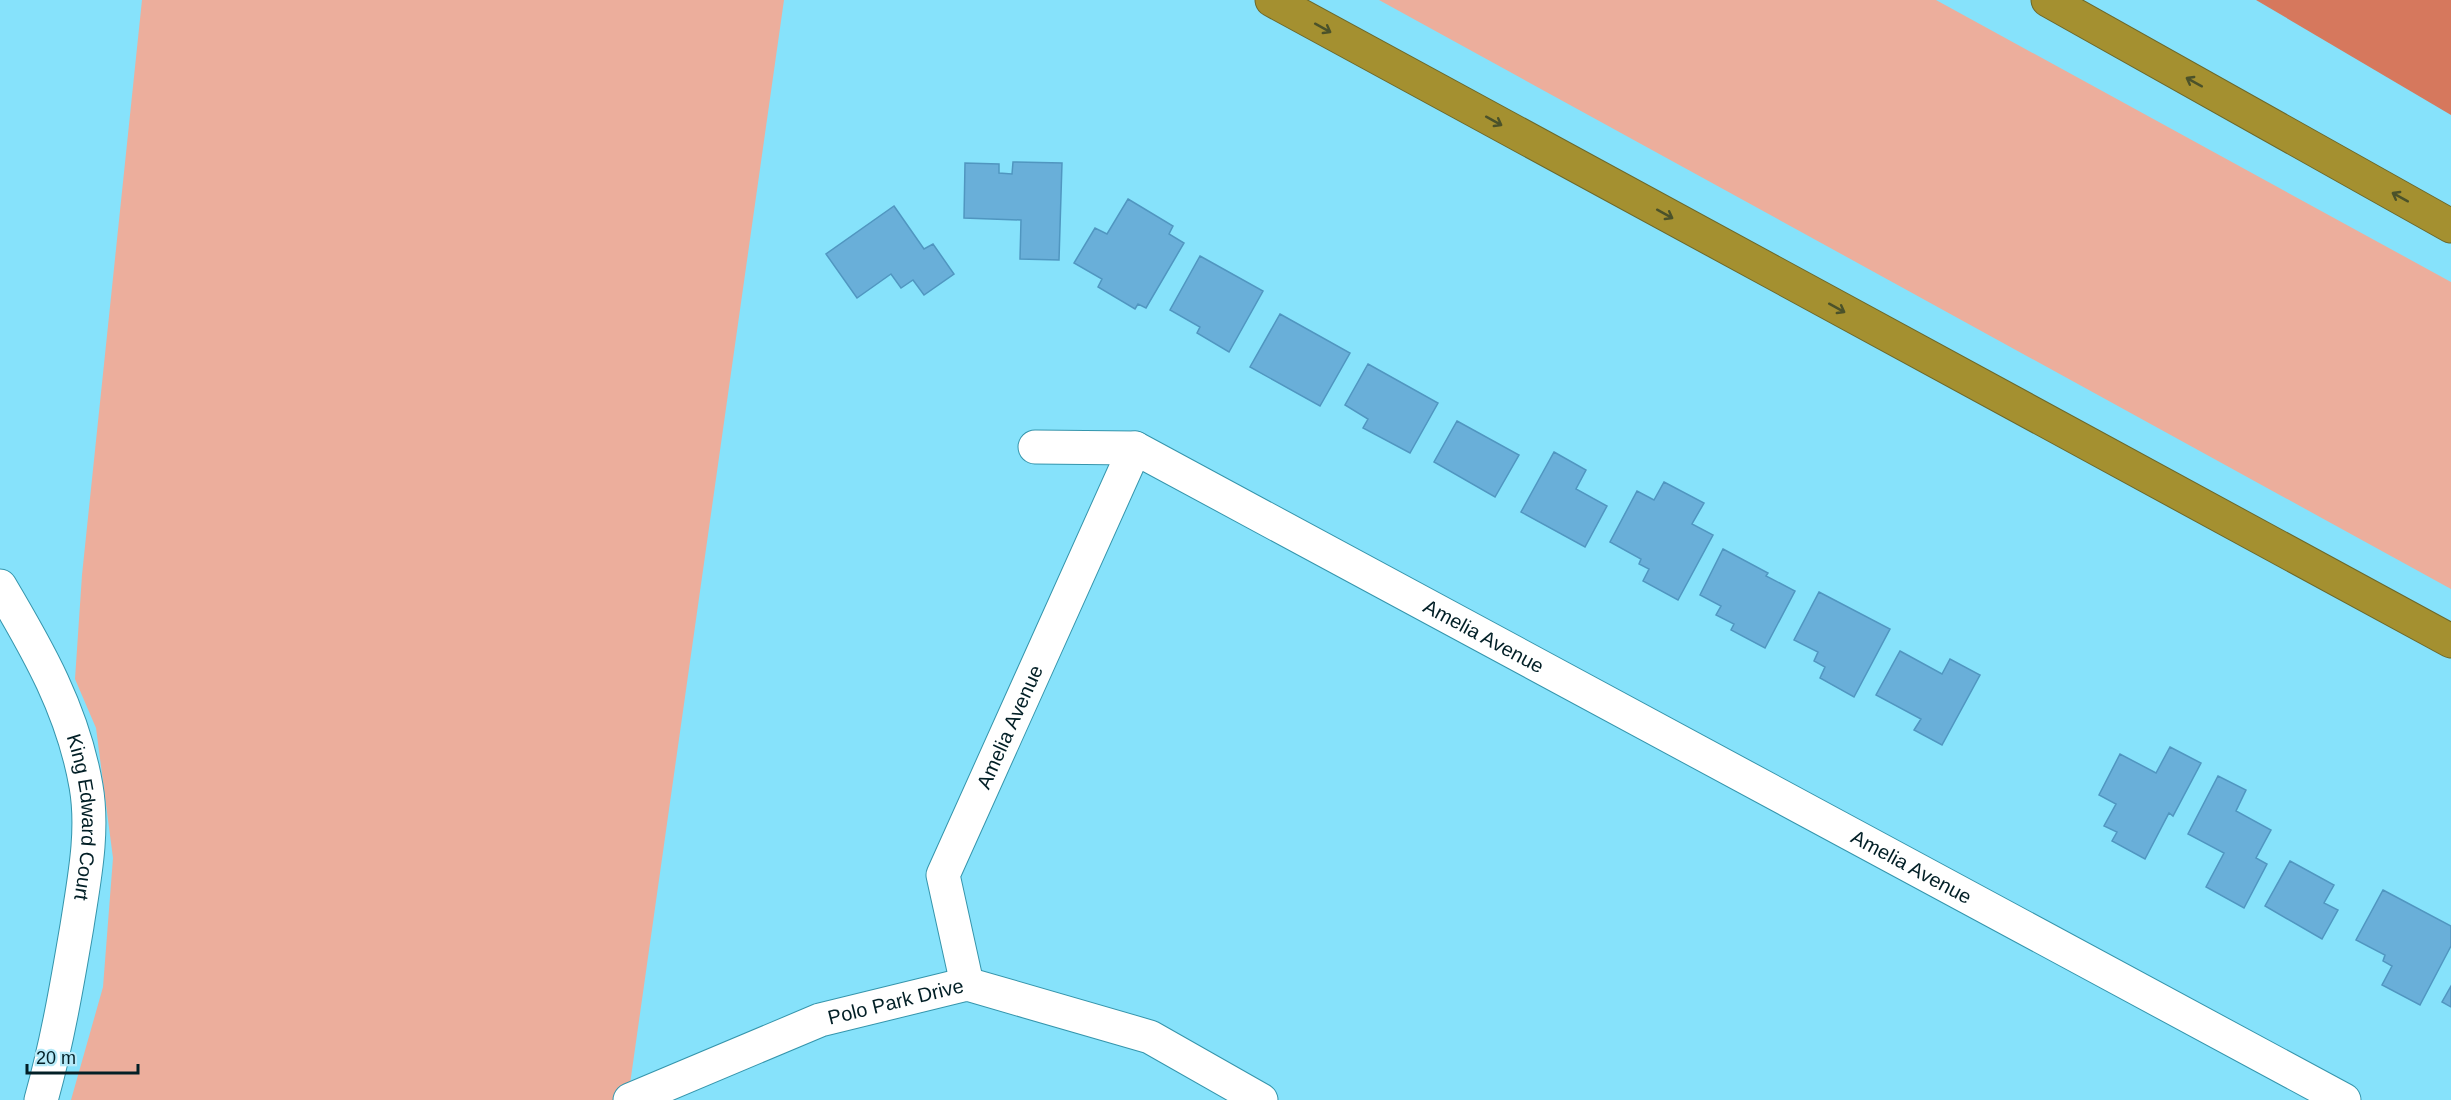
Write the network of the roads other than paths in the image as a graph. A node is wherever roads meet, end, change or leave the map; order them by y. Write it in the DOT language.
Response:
graph roads {
  1 [pos="2048,0"];
  2 [pos="1278,4"];
  3 [pos="2451,226"];
  4 [pos="1035,447"];
  5 [pos="1134,448"];
  6 [pos="0,586"];
  7 [pos="2451,641"];
  8 [pos="967,984"];
  9 [pos="2338,1098"];
  10 [pos="41,1100"];
  11 [pos="630,1100"];
  12 [pos="1261,1100"];
  3 -- 1 [label="highway, one-way"];
  2 -- 7 [label="highway, one-way"];
  4 -- 5 [label="street"];
  5 -- 8 [label="street, Amelia Avenue"];
  5 -- 9 [label="street, Amelia Avenue"];
  6 -- 10 [label="street, King Edward Court"];
  8 -- 11 [label="street, Polo Park Drive"];
  8 -- 12 [label="street, Polo Park Drive"];
}
